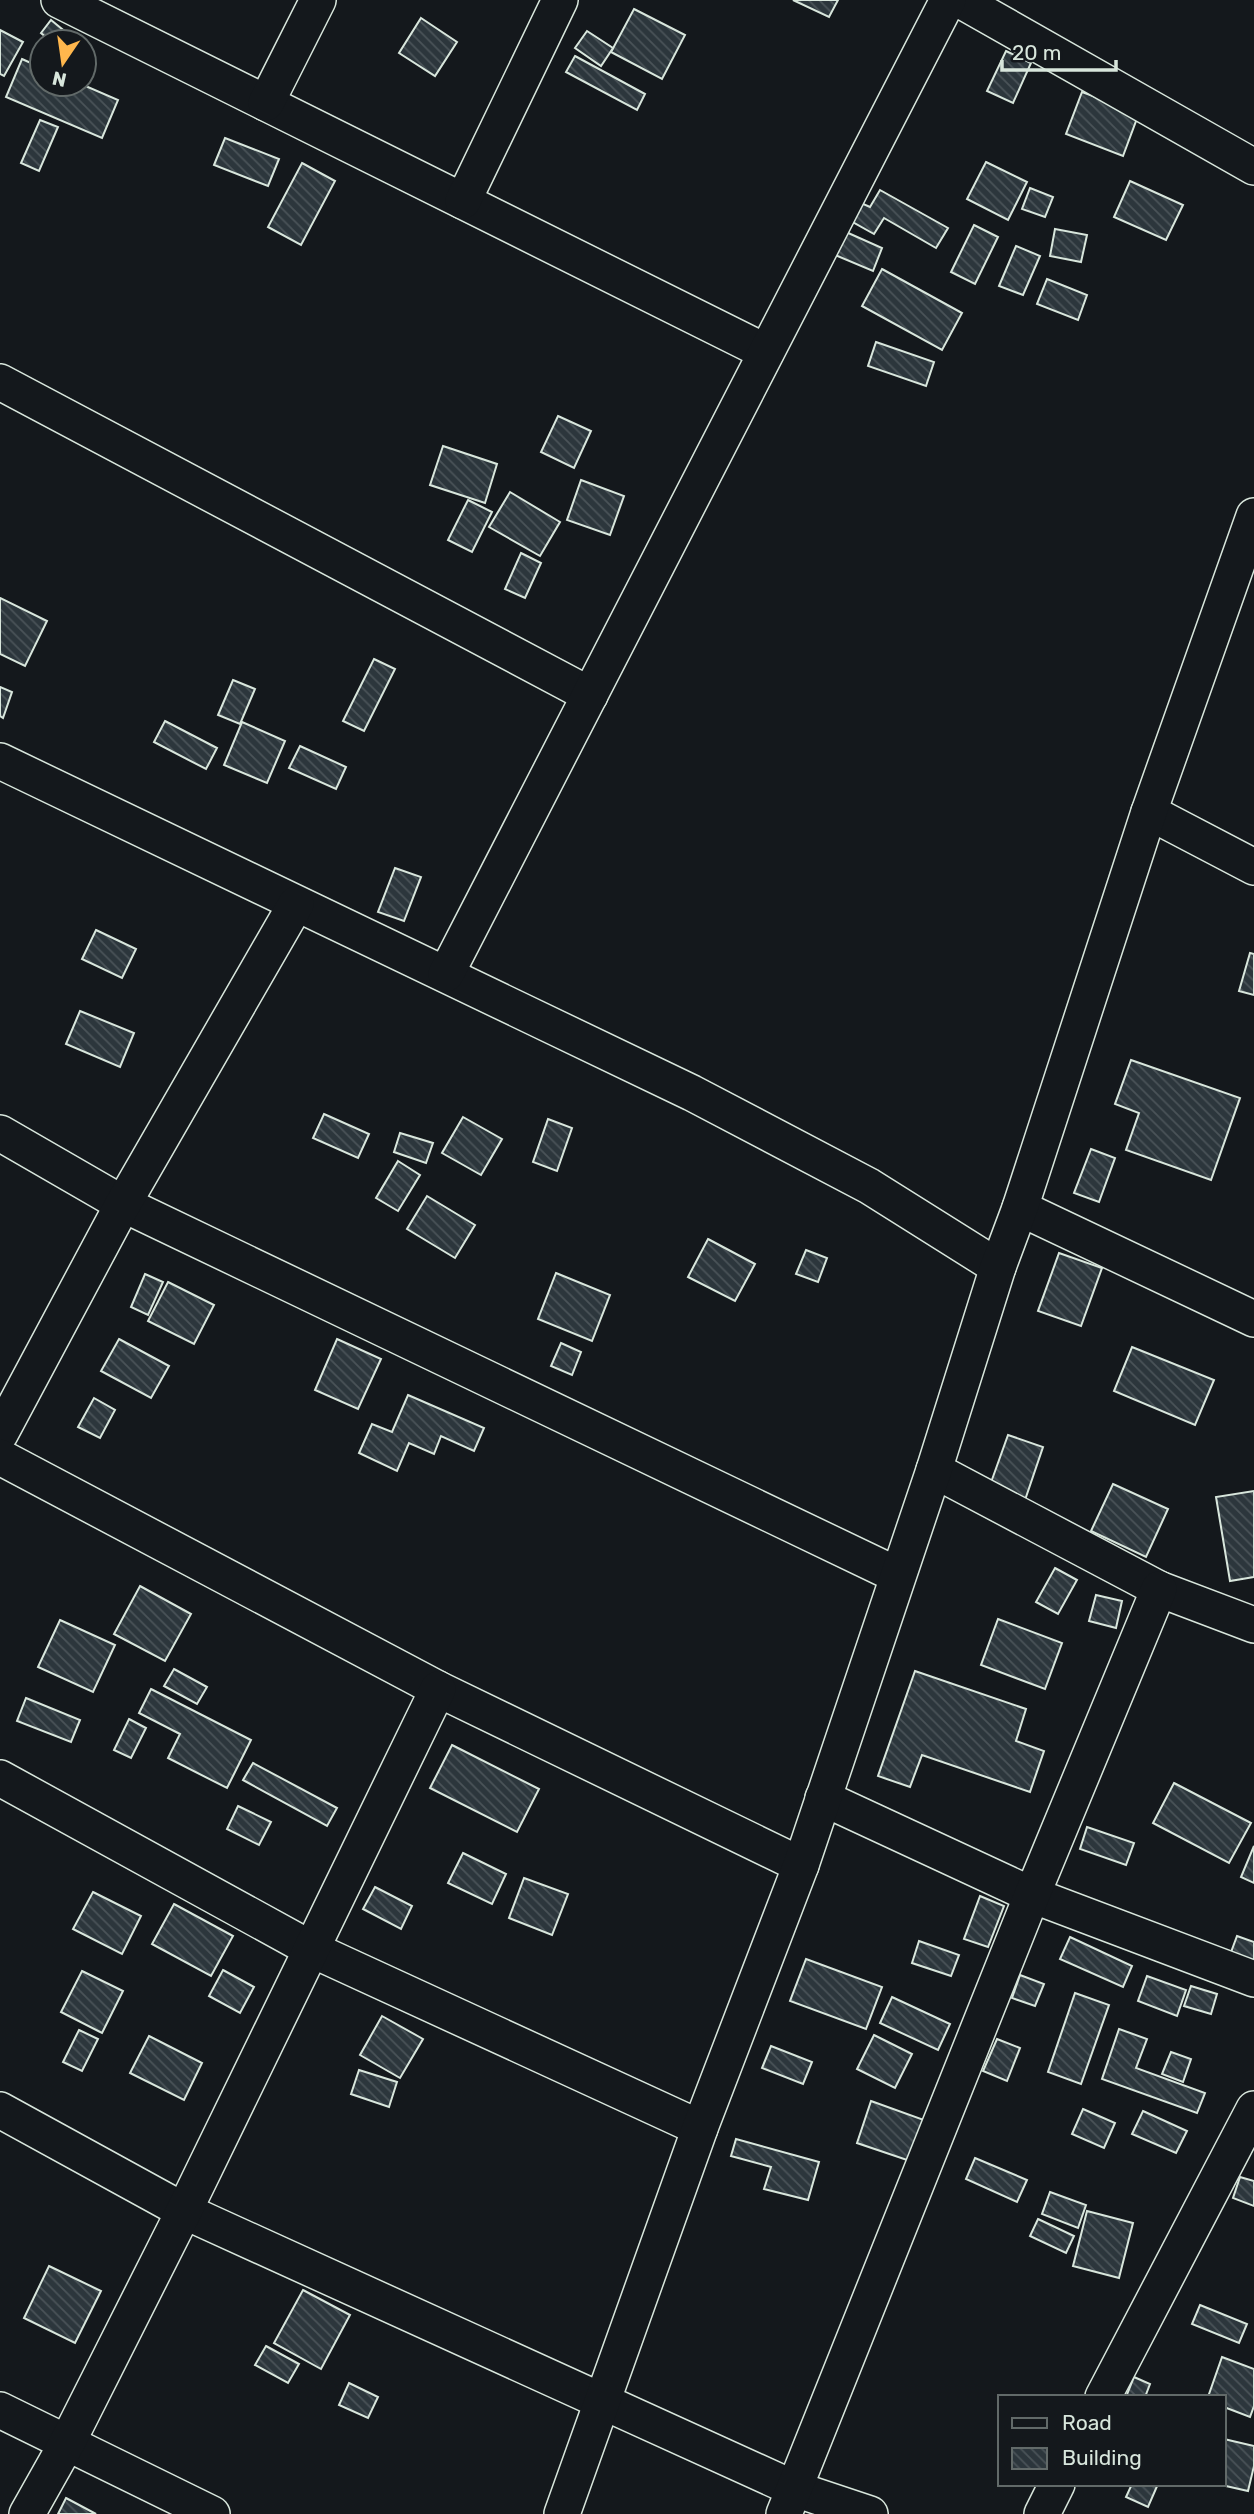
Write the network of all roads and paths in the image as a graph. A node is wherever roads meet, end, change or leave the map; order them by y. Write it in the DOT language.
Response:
graph roads {
  1 [pos="59,0"];
  2 [pos="318,0"];
  3 [pos="560,0"];
  4 [pos="948,0"];
  5 [pos="960,0"];
  6 [pos="95,8"];
  7 [pos="266,103"];
  8 [pos="1254,167"];
  9 [pos="463,201"];
  10 [pos="766,352"];
  11 [pos="0,382"];
  12 [pos="1254,516"];
  13 [pos="590,695"];
  14 [pos="0,761"];
  15 [pos="1149,812"];
  16 [pos="1254,867"];
  17 [pos="296,904"];
  18 [pos="446,974"];
  19 [pos="0,1133"];
  20 [pos="123,1204"];
  21 [pos="1020,1208"];
  22 [pos="998,1267"];
  23 [pos="1254,1319"];
  24 [pos="0,1434"];
  25 [pos="0,1457"];
  26 [pos="934,1470"];
  27 [pos="897,1575"];
  28 [pos="1159,1589"];
  29 [pos="1254,1625"];
  30 [pos="438,1689"];
  31 [pos="0,1779"];
  32 [pos="823,1798"];
  33 [pos="801,1865"];
  34 [pos="1032,1895"];
  35 [pos="313,1950"];
  36 [pos="1254,1979"];
  37 [pos="1254,2109"];
  38 [pos="0,2110"];
  39 [pos="700,2128"];
  40 [pos="184,2211"];
  41 [pos="1104,2395"];
  42 [pos="603,2400"];
  43 [pos="0,2410"];
  44 [pos="67,2443"];
  45 [pos="1056,2486"];
  46 [pos="790,2501"];
  47 [pos="27,2514"];
  48 [pos="212,2514"];
  49 [pos="562,2514"];
  50 [pos="870,2514"];
  51 [pos="1042,2514"];
  1 -- 6 [label="street"];
  2 -- 7 [label="street"];
  3 -- 9 [label="street"];
  4 -- 10 [label="street"];
  5 -- 8 [label="street"];
  6 -- 7 [label="street"];
  7 -- 9 [label="street"];
  9 -- 10 [label="street"];
  10 -- 13 [label="street"];
  11 -- 13 [label="street"];
  12 -- 15 [label="street"];
  13 -- 18 [label="street"];
  14 -- 17 [label="street"];
  15 -- 16 [label="street"];
  15 -- 21 [label="street"];
  17 -- 18 [label="street"];
  17 -- 20 [label="street"];
  18 -- 22 [label="street"];
  19 -- 20 [label="street"];
  20 -- 24 [label="street"];
  20 -- 27 [label="street"];
  21 -- 22 [label="street"];
  21 -- 23 [label="street"];
  22 -- 26 [label="street"];
  25 -- 30 [label="street"];
  26 -- 27 [label="street"];
  26 -- 28 [label="street"];
  27 -- 32 [label="street"];
  28 -- 29 [label="street"];
  28 -- 34 [label="street"];
  30 -- 33 [label="street"];
  30 -- 35 [label="street"];
  31 -- 35 [label="street"];
  32 -- 33 [label="street"];
  32 -- 34 [label="street"];
  33 -- 39 [label="street"];
  34 -- 36 [label="street"];
  34 -- 46 [label="street"];
  35 -- 39 [label="street"];
  35 -- 40 [label="street"];
  37 -- 41 [label="street"];
  38 -- 40 [label="street"];
  39 -- 42 [label="street"];
  40 -- 42 [label="street"];
  40 -- 44 [label="street"];
  42 -- 46 [label="street"];
  42 -- 49 [label="street"];
  43 -- 44 [label="street"];
  44 -- 47 [label="street"];
  44 -- 48 [label="street"];
  45 -- 51 [label="street"];
  46 -- 50 [label="street"];
}
